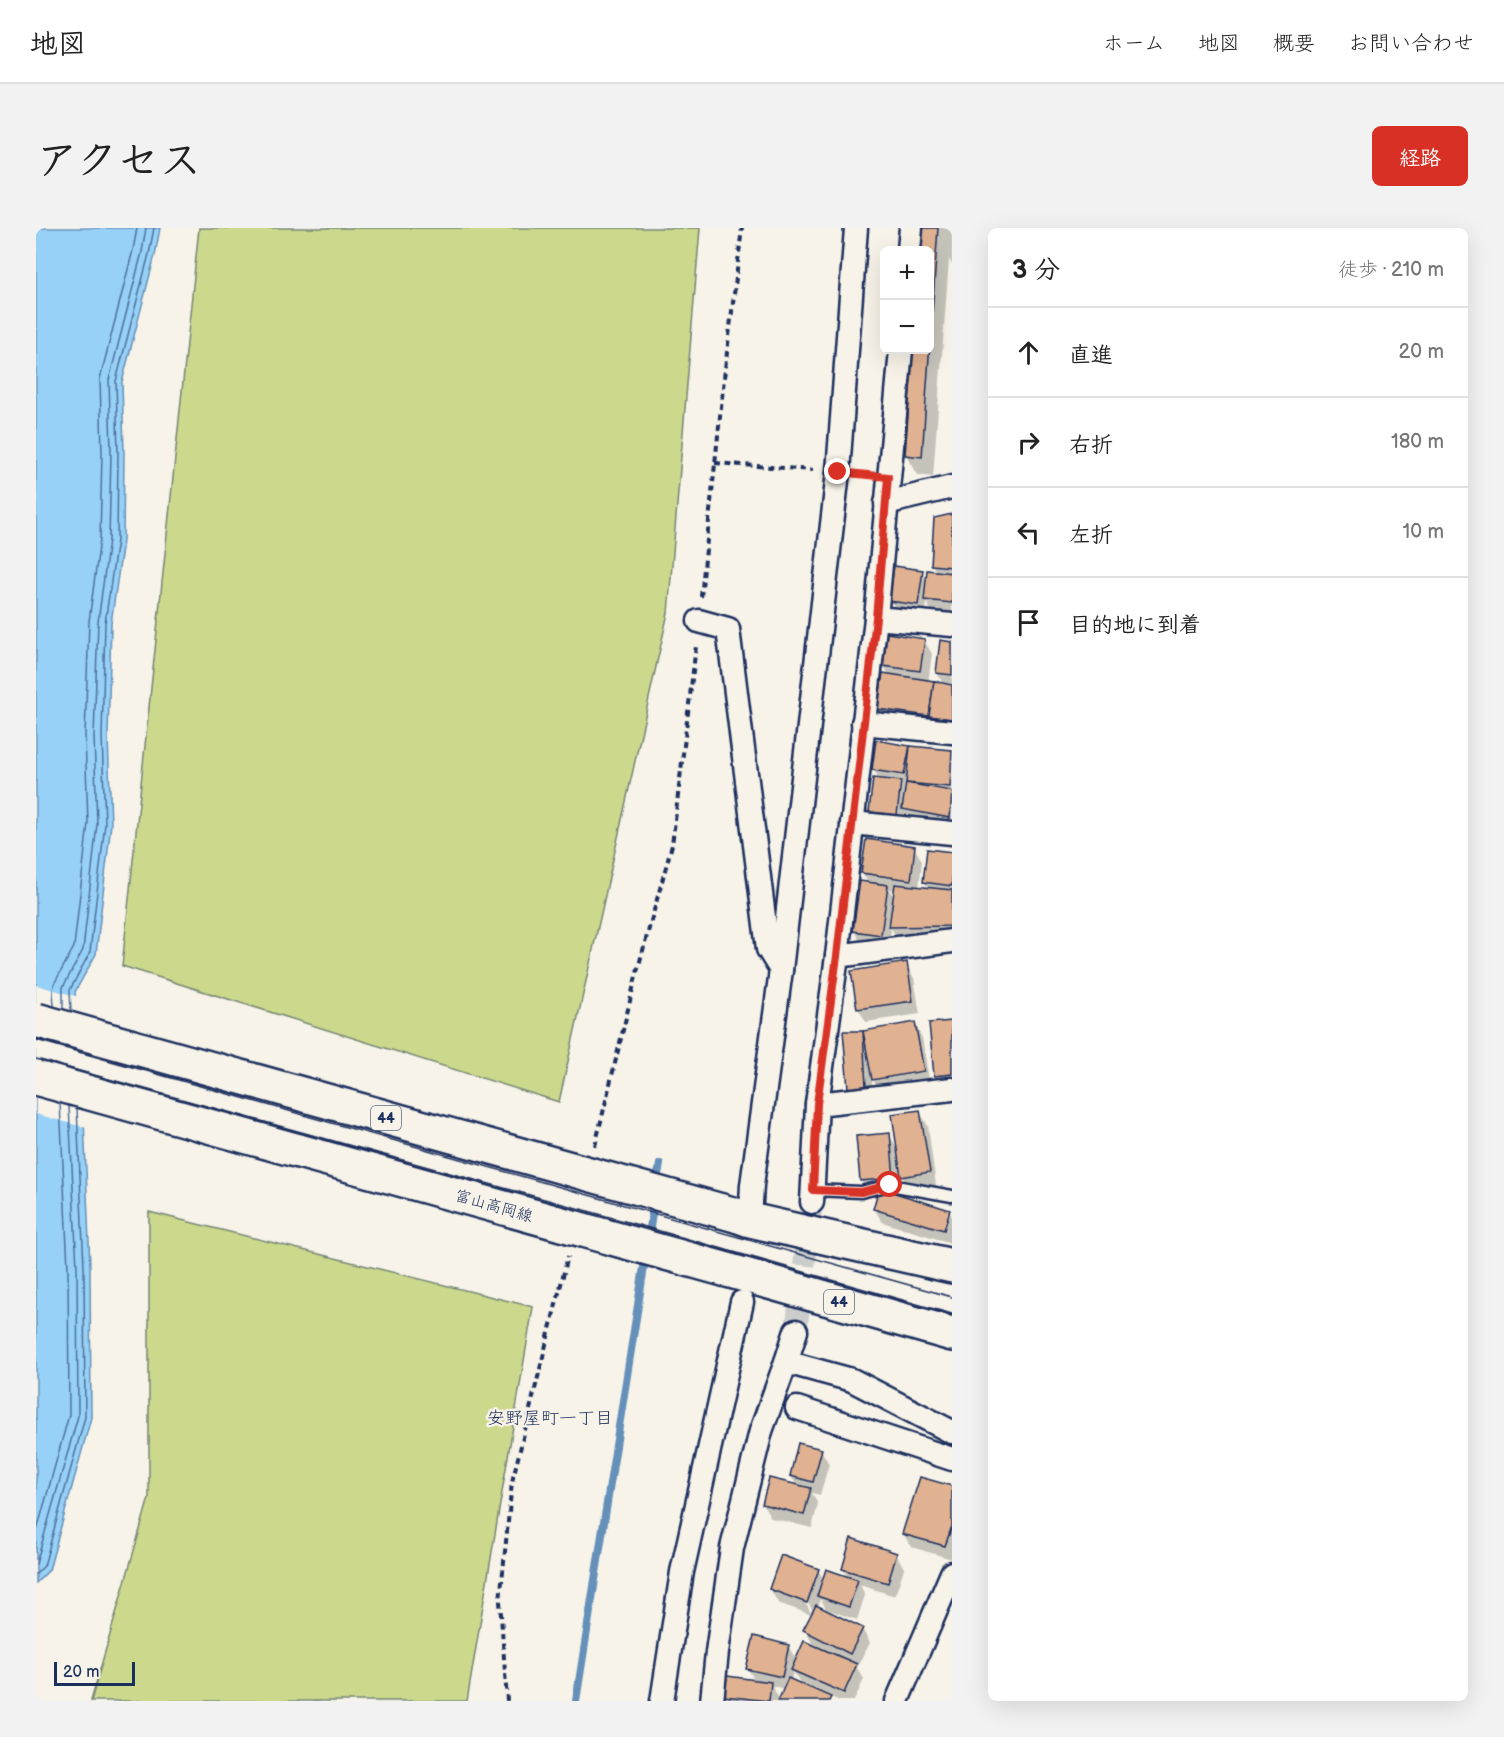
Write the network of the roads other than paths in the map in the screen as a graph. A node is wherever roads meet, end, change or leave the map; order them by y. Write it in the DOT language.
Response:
graph roads {
  1 [pos="856,228"];
  2 [pos="911,228"];
  3 [pos="909,246"];
  4 [pos="901,354"];
  5 [pos="952,487"];
  6 [pos="886,503"];
  7 [pos="876,618"];
  8 [pos="699,621"];
  9 [pos="952,625"];
  10 [pos="864,723"];
  11 [pos="952,732"];
  12 [pos="852,823"];
  13 [pos="952,833"];
  14 [pos="952,941"];
  15 [pos="837,956"];
  16 [pos="781,970"];
  17 [pos="36,1020"];
  18 [pos="36,1078"];
  19 [pos="952,1094"];
  20 [pos="817,1104"];
  21 [pos="813,1196"];
  22 [pos="952,1196"];
  23 [pos="743,1218"];
  24 [pos="952,1266"];
  25 [pos="742,1302"];
  26 [pos="796,1331"];
  27 [pos="952,1334"];
  28 [pos="786,1362"];
  29 [pos="797,1408"];
  30 [pos="952,1432"];
  31 [pos="952,1459"];
  32 [pos="952,1573"];
  33 [pos="662,1701"];
  34 [pos="712,1701"];
  35 [pos="897,1701"];
  1 -- 16 [label="street"];
  2 -- 3 [label="street"];
  4 -- 6 [label="street"];
  5 -- 6 [label="street"];
  6 -- 7 [label="street"];
  7 -- 9 [label="street"];
  7 -- 10 [label="street"];
  8 -- 16 [label="street"];
  10 -- 11 [label="street"];
  10 -- 12 [label="street"];
  12 -- 13 [label="street"];
  12 -- 15 [label="street"];
  14 -- 15 [label="street"];
  15 -- 20 [label="street"];
  16 -- 23 [label="street"];
  17 -- 23 [label="main road, 44, bridge"];
  18 -- 27 [label="main road, 富山高岡線 / 44, bridge"];
  19 -- 20 [label="street"];
  20 -- 21 [label="street"];
  21 -- 22 [label="lane"];
  23 -- 24 [label="main road, 44"];
  25 -- 33 [label="street"];
  26 -- 28 [label="street"];
  28 -- 30 [label="street"];
  28 -- 34 [label="street"];
  29 -- 31 [label="street"];
  32 -- 35 [label="street"];
}
